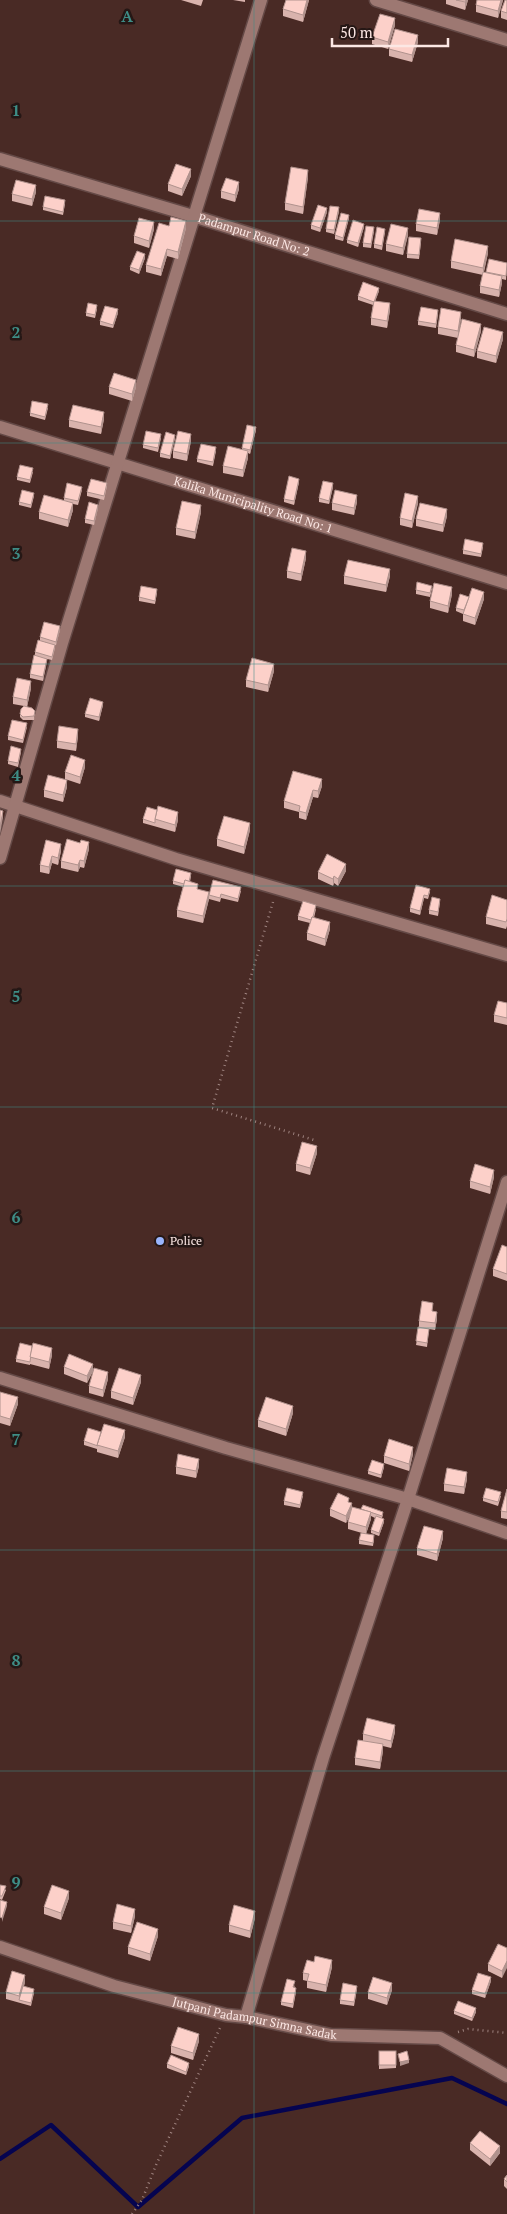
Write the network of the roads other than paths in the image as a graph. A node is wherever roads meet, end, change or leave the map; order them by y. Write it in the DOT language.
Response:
graph roads {
  1 [pos="261,0"];
  2 [pos="376,0"];
  3 [pos="507,40"];
  4 [pos="0,159"];
  5 [pos="192,216"];
  6 [pos="507,314"];
  7 [pos="0,427"];
  8 [pos="117,462"];
  9 [pos="507,583"];
  10 [pos="0,802"];
  11 [pos="16,806"];
  12 [pos="0,858"];
  13 [pos="507,955"];
  14 [pos="507,1182"];
  15 [pos="0,1378"];
  16 [pos="408,1499"];
  17 [pos="507,1533"];
  18 [pos="0,1947"];
  19 [pos="246,2017"];
  20 [pos="507,2076"];
  1 -- 5 [label="street"];
  2 -- 3 [label="street"];
  4 -- 5 [label="street, Padampur Road No: 2"];
  5 -- 6 [label="street, Padampur Road No: 2"];
  5 -- 8 [label="street"];
  7 -- 8 [label="street, Kalika Municipality Road No: 1"];
  8 -- 9 [label="street, Kalika Municipality Road No: 1"];
  8 -- 11 [label="street"];
  10 -- 11 [label="street"];
  11 -- 12 [label="street"];
  11 -- 13 [label="street"];
  14 -- 16 [label="street"];
  15 -- 16 [label="street"];
  16 -- 17 [label="street"];
  16 -- 19 [label="street"];
  18 -- 19 [label="street, Jutpani Padampur Simna Sadak"];
  19 -- 20 [label="street, Jutpani Padampur Simna Sadak"];
}
